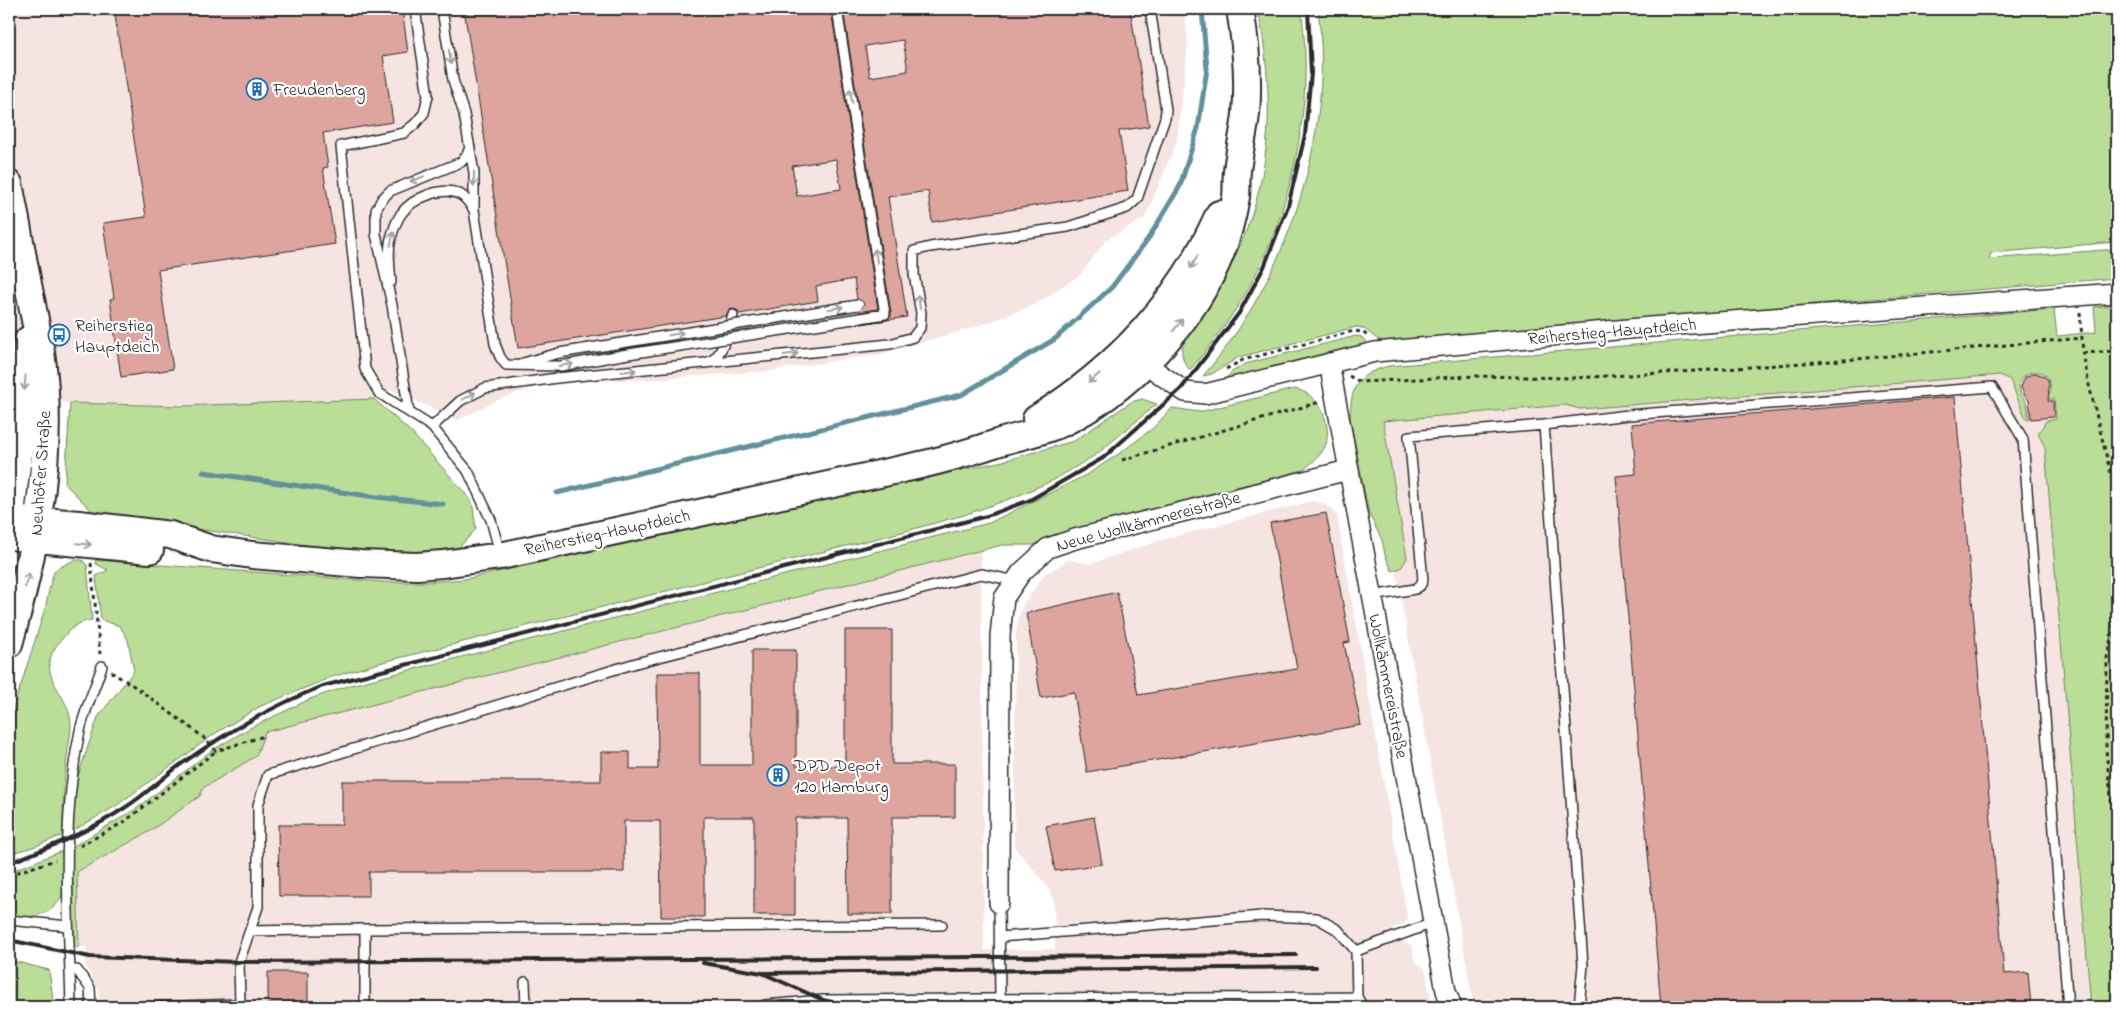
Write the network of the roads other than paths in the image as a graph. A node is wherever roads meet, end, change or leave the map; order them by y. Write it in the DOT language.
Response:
graph roads {
  1 [pos="415,9"];
  2 [pos="442,9"];
  3 [pos="837,9"];
  4 [pos="1150,9"];
  5 [pos="1240,9"];
  6 [pos="470,146"];
  7 [pos="9,184"];
  8 [pos="474,210"];
  9 [pos="2117,293"];
  10 [pos="30,299"];
  11 [pos="392,305"];
  12 [pos="858,305"];
  13 [pos="733,315"];
  14 [pos="1138,353"];
  15 [pos="705,363"];
  16 [pos="1329,364"];
  17 [pos="511,366"];
  18 [pos="409,412"];
  19 [pos="1544,425"];
  20 [pos="432,426"];
  21 [pos="1348,470"];
  22 [pos="9,525"];
  23 [pos="37,530"];
  24 [pos="500,556"];
  25 [pos="1016,581"];
  26 [pos="1372,596"];
  27 [pos="9,644"];
  28 [pos="102,666"];
  29 [pos="999,904"];
  30 [pos="9,920"];
  31 [pos="1433,923"];
  32 [pos="68,926"];
  33 [pos="942,926"];
  34 [pos="365,929"];
  35 [pos="250,931"];
  36 [pos="1000,937"];
  37 [pos="1356,951"];
  38 [pos="70,970"];
  39 [pos="525,982"];
  40 [pos="1357,997"];
  41 [pos="1000,999"];
  42 [pos="240,1005"];
  43 [pos="795,1005"];
  44 [pos="71,1007"];
  45 [pos="91,1007"];
  46 [pos="152,1007"];
  47 [pos="365,1007"];
  48 [pos="526,1007"];
  49 [pos="762,1007"];
  50 [pos="1363,1007"];
  51 [pos="1452,1007"];
  52 [pos="1579,1007"];
  53 [pos="2068,1007"];
  1 -- 18 [label="lane"];
  2 -- 6 [label="lane, one-way"];
  17 -- 3 [label="lane, one-way, bridge"];
  15 -- 4 [label="lane, one-way"];
  5 -- 14 [label="main road, Reiherstieg-Hauptdeich"];
  6 -- 8 [label="lane, one-way"];
  6 -- 11 [label="lane, one-way"];
  7 -- 10 [label="main road, Neuhöfer Straße"];
  11 -- 8 [label="lane, one-way"];
  8 -- 17 [label="lane"];
  9 -- 16 [label="street, Reiherstieg-Hauptdeich"];
  10 -- 22 [label="main road, Neuhöfer Straße, one-way"];
  10 -- 23 [label="main road, Neuhöfer Straße"];
  11 -- 18 [label="lane"];
  17 -- 12 [label="lane, one-way, bridge"];
  13 -- 15 [label="lane"];
  14 -- 16 [label="street, Reiherstieg-Hauptdeich"];
  14 -- 24 [label="main road, Reiherstieg-Hauptdeich"];
  20 -- 15 [label="lane, one-way"];
  16 -- 21 [label="street, Wollkämmereistraße"];
  18 -- 20 [label="lane"];
  19 -- 26 [label="lane"];
  19 -- 52 [label="lane"];
  19 -- 53 [label="lane"];
  20 -- 24 [label="lane"];
  21 -- 25 [label="street, Neue Wollkämmereistraße"];
  21 -- 26 [label="street, Wollkämmereistraße"];
  22 -- 23 [label="main road, Reiherstieg-Hauptdeich"];
  23 -- 24 [label="main road, Reiherstieg-Hauptdeich"];
  27 -- 23 [label="main road, Neuhöfer Straße, one-way"];
  25 -- 29 [label="street, Neue Wollkämmereistraße"];
  25 -- 35 [label="lane"];
  26 -- 31 [label="street, Wollkämmereistraße"];
  28 -- 32 [label="lane"];
  29 -- 36 [label="lane"];
  30 -- 32 [label="lane"];
  31 -- 37 [label="lane"];
  31 -- 51 [label="street, Wollkämmereistraße"];
  32 -- 38 [label="lane"];
  33 -- 34 [label="lane"];
  34 -- 35 [label="lane"];
  34 -- 47 [label="lane"];
  35 -- 42 [label="lane"];
  36 -- 37 [label="lane"];
  36 -- 41 [label="lane"];
  37 -- 40 [label="lane"];
  38 -- 44 [label="lane"];
  38 -- 45 [label="lane"];
  39 -- 48 [label="lane"];
  40 -- 41 [label="lane"];
  40 -- 50 [label="lane"];
  41 -- 43 [label="lane"];
  42 -- 46 [label="lane"];
  43 -- 49 [label="lane"];
}
